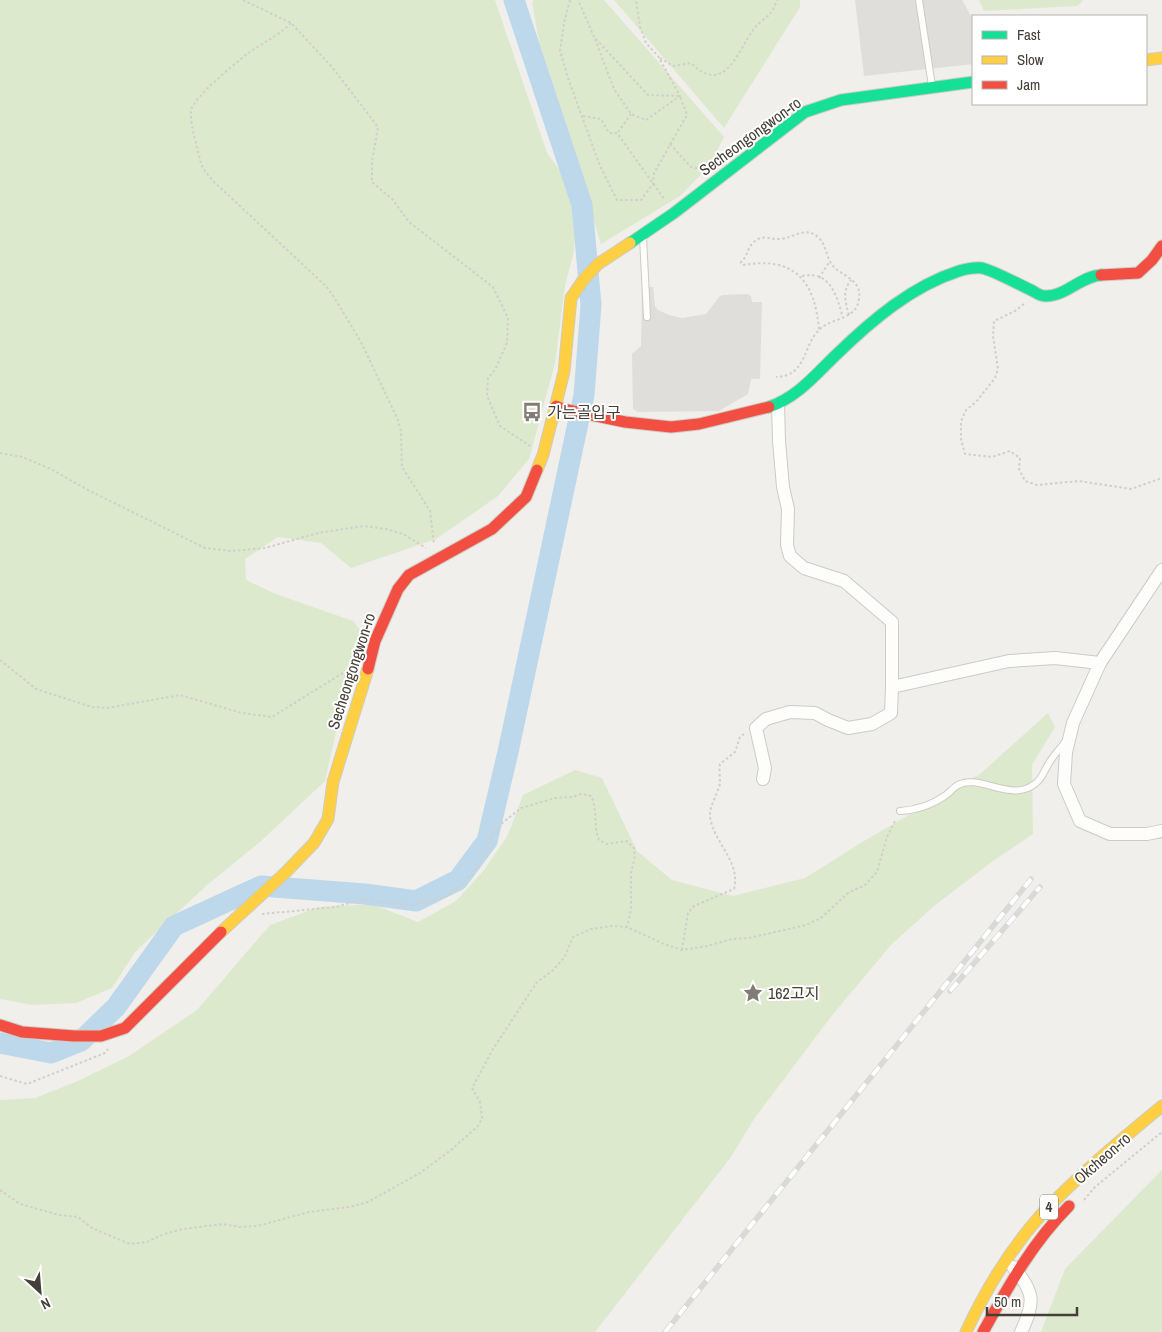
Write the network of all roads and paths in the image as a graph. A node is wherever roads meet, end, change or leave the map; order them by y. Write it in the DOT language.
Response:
graph roads {
  1 [pos="243,0"];
  2 [pos="570,0"];
  3 [pos="578,0"];
  4 [pos="636,0"];
  5 [pos="776,0"];
  6 [pos="919,0"];
  7 [pos="291,23"];
  8 [pos="594,37"];
  9 [pos="658,56"];
  10 [pos="1162,58"];
  11 [pos="1147,60"];
  12 [pos="972,82"];
  13 [pos="932,88"];
  14 [pos="680,96"];
  15 [pos="631,114"];
  16 [pos="583,116"];
  17 [pos="617,133"];
  18 [pos="670,144"];
  19 [pos="724,174"];
  20 [pos="653,184"];
  21 [pos="668,204"];
  22 [pos="643,233"];
  23 [pos="1162,246"];
  24 [pos="830,261"];
  25 [pos="740,263"];
  26 [pos="743,265"];
  27 [pos="800,276"];
  28 [pos="818,278"];
  29 [pos="852,279"];
  30 [pos="1025,303"];
  31 [pos="849,315"];
  32 [pos="647,317"];
  33 [pos="842,318"];
  34 [pos="818,330"];
  35 [pos="776,377"];
  36 [pos="778,404"];
  37 [pos="560,407"];
  38 [pos="0,453"];
  39 [pos="543,455"];
  40 [pos="1162,478"];
  41 [pos="435,559"];
  42 [pos="1162,570"];
  43 [pos="358,659"];
  44 [pos="0,660"];
  45 [pos="1100,663"];
  46 [pos="892,687"];
  47 [pos="756,728"];
  48 [pos="1070,737"];
  49 [pos="763,779"];
  50 [pos="900,811"];
  51 [pos="1162,831"];
  52 [pos="256,916"];
  53 [pos="627,927"];
  54 [pos="682,950"];
  55 [pos="0,1025"];
  56 [pos="110,1046"];
  57 [pos="0,1076"];
  58 [pos="1162,1106"];
  59 [pos="0,1190"];
  60 [pos="1080,1196"];
  61 [pos="1007,1260"];
  62 [pos="1018,1272"];
  63 [pos="966,1332"];
  64 [pos="983,1332"];
  65 [pos="1021,1332"];
  1 -- 7 [label="path"];
  2 -- 16 [label="path"];
  3 -- 8 [label="path"];
  4 -- 9 [label="path"];
  5 -- 9 [label="path"];
  6 -- 13 [label="lane"];
  7 -- 39 [label="path"];
  7 -- 41 [label="path"];
  8 -- 14 [label="path"];
  8 -- 15 [label="path"];
  9 -- 14 [label="path"];
  10 -- 11 [label="street"];
  12 -- 13 [label="street, Secheongongwon-ro"];
  13 -- 19 [label="street, Secheongongwon-ro"];
  14 -- 15 [label="path"];
  14 -- 18 [label="path"];
  15 -- 17 [label="path"];
  16 -- 17 [label="path"];
  16 -- 20 [label="path"];
  17 -- 20 [label="path"];
  18 -- 19 [label="path"];
  18 -- 20 [label="path"];
  19 -- 22 [label="street, Secheongongwon-ro"];
  20 -- 21 [label="path"];
  22 -- 32 [label="lane"];
  22 -- 37 [label="street, Secheongongwon-ro"];
  23 -- 36 [label="street"];
  24 -- 25 [label="path"];
  24 -- 28 [label="path"];
  24 -- 29 [label="path"];
  26 -- 27 [label="path"];
  27 -- 28 [label="path"];
  27 -- 34 [label="path"];
  28 -- 33 [label="path"];
  29 -- 31 [label="path"];
  29 -- 31 [label="path"];
  30 -- 40 [label="path"];
  31 -- 33 [label="path"];
  33 -- 34 [label="path"];
  34 -- 35 [label="path"];
  36 -- 37 [label="street"];
  36 -- 46 [label="street"];
  37 -- 39 [label="street, Secheongongwon-ro"];
  38 -- 41 [label="path"];
  39 -- 41 [label="street, Secheongongwon-ro"];
  41 -- 55 [label="street, Secheongongwon-ro"];
  42 -- 45 [label="street"];
  43 -- 44 [label="path"];
  45 -- 46 [label="street"];
  45 -- 48 [label="street"];
  46 -- 47 [label="street"];
  47 -- 49 [label="street"];
  47 -- 54 [label="path"];
  48 -- 50 [label="lane"];
  48 -- 51 [label="street"];
  50 -- 54 [label="path"];
  52 -- 53 [label="path"];
  53 -- 54 [label="path"];
  53 -- 59 [label="path"];
  56 -- 57 [label="path"];
  58 -- 61 [label="street, Okcheon-ro / 4"];
  60 -- 62 [label="street, Okcheon-ro / 4"];
  61 -- 62 [label="street"];
  61 -- 63 [label="street, Okcheon-ro / 4"];
  62 -- 64 [label="street, Okcheon-ro / 4"];
  62 -- 65 [label="street"];
}
